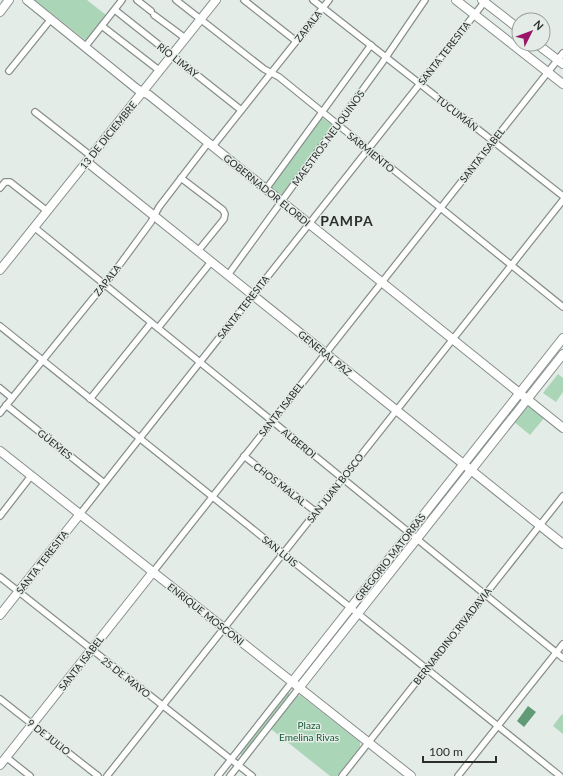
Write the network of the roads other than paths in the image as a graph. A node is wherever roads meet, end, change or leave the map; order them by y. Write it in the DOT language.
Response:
graph roads {
  1 [pos="9,0"];
  2 [pos="27,0"];
  3 [pos="122,0"];
  4 [pos="137,0"];
  5 [pos="176,0"];
  6 [pos="214,0"];
  7 [pos="244,0"];
  8 [pos="313,0"];
  9 [pos="329,0"];
  10 [pos="425,0"];
  11 [pos="456,0"];
  12 [pos="484,1"];
  13 [pos="323,8"];
  14 [pos="115,10"];
  15 [pos="0,12"];
  16 [pos="474,14"];
  17 [pos="50,19"];
  18 [pos="200,19"];
  19 [pos="511,23"];
  20 [pos="102,26"];
  21 [pos="185,38"];
  22 [pos="296,41"];
  23 [pos="371,45"];
  24 [pos="85,47"];
  25 [pos="548,52"];
  26 [pos="563,53"];
  27 [pos="172,55"];
  28 [pos="386,57"];
  29 [pos="560,62"];
  30 [pos="9,71"];
  31 [pos="160,71"];
  32 [pos="548,72"];
  33 [pos="271,73"];
  34 [pos="420,84"];
  35 [pos="563,84"];
  36 [pos="143,92"];
  37 [pos="241,110"];
  38 [pos="35,112"];
  39 [pos="322,112"];
  40 [pos="337,125"];
  41 [pos="493,141"];
  42 [pos="210,145"];
  43 [pos="368,150"];
  44 [pos="89,159"];
  45 [pos="181,178"];
  46 [pos="0,188"];
  47 [pos="266,189"];
  48 [pos="563,196"];
  49 [pos="563,200"];
  50 [pos="282,202"];
  51 [pos="440,208"];
  52 [pos="47,211"];
  53 [pos="154,216"];
  54 [pos="309,224"];
  55 [pos="34,227"];
  56 [pos="198,251"];
  57 [pos="211,262"];
  58 [pos="511,265"];
  59 [pos="0,270"];
  60 [pos="228,275"];
  61 [pos="382,282"];
  62 [pos="104,284"];
  63 [pos="253,295"];
  64 [pos="563,307"];
  65 [pos="151,322"];
  66 [pos="0,326"];
  67 [pos="158,328"];
  68 [pos="563,338"];
  69 [pos="453,339"];
  70 [pos="326,353"];
  71 [pos="563,354"];
  72 [pos="42,360"];
  73 [pos="200,362"];
  74 [pos="0,388"];
  75 [pos="520,393"];
  76 [pos="12,398"];
  77 [pos="90,399"];
  78 [pos="527,399"];
  79 [pos="6,405"];
  80 [pos="396,410"];
  81 [pos="0,413"];
  82 [pos="272,421"];
  83 [pos="563,428"];
  84 [pos="140,438"];
  85 [pos="0,451"];
  86 [pos="244,456"];
  87 [pos="464,464"];
  88 [pos="471,470"];
  89 [pos="31,476"];
  90 [pos="342,478"];
  91 [pos="104,483"];
  92 [pos="563,496"];
  93 [pos="212,497"];
  94 [pos="316,512"];
  95 [pos="80,514"];
  96 [pos="0,516"];
  97 [pos="540,525"];
  98 [pos="409,533"];
  99 [pos="417,539"];
  100 [pos="563,544"];
  101 [pos="283,554"];
  102 [pos="153,572"];
  103 [pos="0,577"];
  104 [pos="18,592"];
  105 [pos="485,595"];
  106 [pos="350,608"];
  107 [pos="358,614"];
  108 [pos="0,615"];
  109 [pos="224,628"];
  110 [pos="563,644"];
  111 [pos="92,650"];
  112 [pos="556,652"];
  113 [pos="563,658"];
  114 [pos="426,669"];
  115 [pos="292,682"];
  116 [pos="299,688"];
  117 [pos="0,699"];
  118 [pos="163,706"];
  119 [pos="32,724"];
  120 [pos="498,726"];
  121 [pos="369,742"];
  122 [pos="231,759"];
  123 [pos="2,762"];
  124 [pos="238,765"];
  125 [pos="30,776"];
  126 [pos="98,776"];
  127 [pos="107,776"];
  128 [pos="218,776"];
  129 [pos="230,776"];
  130 [pos="252,776"];
  131 [pos="342,776"];
  132 [pos="411,776"];
  133 [pos="458,776"];
  134 [pos="560,776"];
  1 -- 15 [label="main road"];
  2 -- 17 [label="main road, GOBERNADOR ELORDI"];
  3 -- 14 [label="street"];
  4 -- 21 [label="street"];
  5 -- 18 [label="street, SARMIENTO"];
  6 -- 18 [label="main road, 13 DE DICIEMBRE"];
  7 -- 22 [label="street"];
  8 -- 13 [label="street, TUCUMÁN"];
  9 -- 13 [label="street, ZAPALA"];
  10 -- 28 [label="street, MAESTROS NEUQUINOS"];
  11 -- 16 [label="main road"];
  12 -- 16 [label="street, SANTA TERESITA"];
  12 -- 19 [label="main road"];
  13 -- 22 [label="street, ZAPALA"];
  13 -- 23 [label="street, TUCUMÁN"];
  14 -- 20 [label="street"];
  14 -- 27 [label="street, RÍO LIMAY"];
  16 -- 32 [label="main road"];
  16 -- 34 [label="street, SANTA TERESITA"];
  17 -- 24 [label="main road, GOBERNADOR ELORDI"];
  17 -- 30 [label="street"];
  18 -- 21 [label="main road, 13 DE DICIEMBRE"];
  18 -- 33 [label="street, SARMIENTO"];
  20 -- 24 [label="street"];
  20 -- 31 [label="street"];
  21 -- 27 [label="main road, 13 DE DICIEMBRE"];
  22 -- 33 [label="street, ZAPALA"];
  23 -- 28 [label="street, TUCUMÁN"];
  23 -- 39 [label="street, MAESTROS NEUQUINOS"];
  24 -- 36 [label="main road, GOBERNADOR ELORDI"];
  25 -- 29 [label="main road"];
  26 -- 29 [label="street, SANTA ISABEL"];
  27 -- 31 [label="main road, 13 DE DICIEMBRE"];
  27 -- 37 [label="street, RÍO LIMAY"];
  28 -- 34 [label="street, TUCUMÁN"];
  28 -- 40 [label="street, MAESTROS NEUQUINOS"];
  29 -- 32 [label="street, SANTA ISABEL"];
  31 -- 36 [label="main road, 13 DE DICIEMBRE"];
  32 -- 35 [label="main road"];
  32 -- 41 [label="street, SANTA ISABEL"];
  33 -- 37 [label="street, ZAPALA"];
  33 -- 39 [label="street, SARMIENTO"];
  34 -- 41 [label="street, TUCUMÁN"];
  34 -- 43 [label="street, SANTA TERESITA"];
  36 -- 42 [label="main road, GOBERNADOR ELORDI"];
  36 -- 44 [label="main road, 13 DE DICIEMBRE"];
  37 -- 42 [label="street, ZAPALA"];
  38 -- 44 [label="street"];
  39 -- 40 [label="street, SARMIENTO"];
  39 -- 47 [label="street, MAESTROS NEUQUINOS"];
  40 -- 43 [label="street, SARMIENTO"];
  40 -- 50 [label="street, MAESTROS NEUQUINOS"];
  41 -- 48 [label="street, TUCUMÁN"];
  41 -- 51 [label="street, SANTA ISABEL"];
  42 -- 45 [label="street, ZAPALA"];
  42 -- 47 [label="main road, GOBERNADOR ELORDI"];
  43 -- 51 [label="street, SARMIENTO"];
  43 -- 54 [label="street, SANTA TERESITA"];
  44 -- 52 [label="main road, 13 DE DICIEMBRE"];
  44 -- 53 [label="main road, GENERAL PAZ"];
  45 -- 53 [label="street, ZAPALA"];
  45 -- 56 [label="street"];
  46 -- 52 [label="street"];
  47 -- 50 [label="main road, GOBERNADOR ELORDI"];
  49 -- 58 [label="street, SAN JUAN BOSCO"];
  50 -- 54 [label="main road, GOBERNADOR ELORDI"];
  50 -- 60 [label="street, MAESTROS NEUQUINOS"];
  51 -- 58 [label="street, SARMIENTO"];
  51 -- 61 [label="street, SANTA ISABEL"];
  52 -- 55 [label="main road, 13 DE DICIEMBRE"];
  53 -- 56 [label="main road, GENERAL PAZ"];
  53 -- 62 [label="street, ZAPALA"];
  54 -- 61 [label="main road, GOBERNADOR ELORDI"];
  54 -- 63 [label="street, SANTA TERESITA"];
  55 -- 59 [label="main road, 13 DE DICIEMBRE"];
  55 -- 62 [label="street, ALBERDI"];
  56 -- 57 [label="main road, GENERAL PAZ"];
  57 -- 60 [label="main road, GENERAL PAZ"];
  57 -- 67 [label="street"];
  58 -- 64 [label="street, SARMIENTO"];
  58 -- 69 [label="street, SAN JUAN BOSCO"];
  60 -- 63 [label="main road, GENERAL PAZ"];
  61 -- 69 [label="main road, GOBERNADOR ELORDI"];
  61 -- 70 [label="street, SANTA ISABEL"];
  62 -- 65 [label="street, ALBERDI"];
  62 -- 72 [label="street, ZAPALA"];
  63 -- 70 [label="main road, GENERAL PAZ"];
  63 -- 73 [label="street, SANTA TERESITA"];
  65 -- 67 [label="street, ALBERDI"];
  65 -- 77 [label="street"];
  66 -- 72 [label="street, SAN LUIS"];
  67 -- 73 [label="street, ALBERDI"];
  68 -- 75 [label="main road, GREGORIO MATORRAS"];
  69 -- 75 [label="main road, GOBERNADOR ELORDI"];
  69 -- 80 [label="street, SAN JUAN BOSCO"];
  70 -- 80 [label="main road, GENERAL PAZ"];
  70 -- 82 [label="street, SANTA ISABEL"];
  71 -- 78 [label="main road, GREGORIO MATORRAS"];
  72 -- 76 [label="street, ZAPALA"];
  72 -- 77 [label="street, SAN LUIS"];
  73 -- 82 [label="street, ALBERDI"];
  73 -- 84 [label="street, SANTA TERESITA"];
  74 -- 76 [label="street"];
  75 -- 78 [label="main road, GOBERNADOR ELORDI"];
  75 -- 87 [label="main road, GREGORIO MATORRAS"];
  76 -- 79 [label="street, ZAPALA"];
  77 -- 84 [label="street, SAN LUIS"];
  78 -- 83 [label="main road, GOBERNADOR ELORDI"];
  78 -- 88 [label="main road, GREGORIO MATORRAS"];
  79 -- 81 [label="street, ZAPALA"];
  79 -- 91 [label="street, GÜEMES"];
  80 -- 87 [label="main road, GENERAL PAZ"];
  80 -- 90 [label="street, SAN JUAN BOSCO"];
  82 -- 86 [label="street, SANTA ISABEL"];
  82 -- 90 [label="street, ALBERDI"];
  84 -- 91 [label="street, SANTA TERESITA"];
  84 -- 93 [label="street, SAN LUIS"];
  85 -- 89 [label="main road, ENRIQUE MOSCONI"];
  86 -- 93 [label="street, SANTA ISABEL"];
  86 -- 94 [label="street, CHOS MALAL"];
  87 -- 88 [label="main road, GENERAL PAZ"];
  87 -- 98 [label="main road, GREGORIO MATORRAS"];
  88 -- 97 [label="main road, GENERAL PAZ"];
  88 -- 99 [label="main road, GREGORIO MATORRAS"];
  89 -- 95 [label="main road, ENRIQUE MOSCONI"];
  89 -- 96 [label="street"];
  90 -- 94 [label="street, SAN JUAN BOSCO"];
  90 -- 98 [label="street, ALBERDI"];
  91 -- 95 [label="street, SANTA TERESITA"];
  92 -- 97 [label="street, BERNARDINO RIVADAVIA"];
  93 -- 101 [label="street, SAN LUIS"];
  93 -- 102 [label="street, SANTA ISABEL"];
  94 -- 101 [label="street, SAN JUAN BOSCO"];
  95 -- 102 [label="main road, ENRIQUE MOSCONI"];
  95 -- 104 [label="main road, SANTA TERESITA"];
  97 -- 100 [label="main road, GENERAL PAZ"];
  97 -- 105 [label="street, BERNARDINO RIVADAVIA"];
  98 -- 99 [label="street, ALBERDI"];
  98 -- 106 [label="main road, GREGORIO MATORRAS"];
  99 -- 105 [label="street, ALBERDI"];
  99 -- 107 [label="main road, GREGORIO MATORRAS"];
  101 -- 106 [label="street, SAN LUIS"];
  101 -- 109 [label="street, SAN JUAN BOSCO"];
  102 -- 109 [label="main road, ENRIQUE MOSCONI"];
  102 -- 111 [label="main road, SANTA ISABEL"];
  103 -- 104 [label="street, 25 DE MAYO"];
  104 -- 108 [label="main road, SANTA TERESITA"];
  104 -- 111 [label="street, 25 DE MAYO"];
  105 -- 112 [label="street, ALBERDI"];
  105 -- 114 [label="street, BERNARDINO RIVADAVIA"];
  106 -- 107 [label="street, SAN LUIS"];
  106 -- 115 [label="main road, GREGORIO MATORRAS"];
  107 -- 114 [label="street, SAN LUIS"];
  107 -- 116 [label="main road, GREGORIO MATORRAS"];
  109 -- 115 [label="main road, ENRIQUE MOSCONI"];
  109 -- 118 [label="street, SAN JUAN BOSCO"];
  110 -- 112 [label="street"];
  111 -- 118 [label="street, 25 DE MAYO"];
  111 -- 119 [label="main road, SANTA ISABEL"];
  112 -- 113 [label="street, ALBERDI"];
  112 -- 120 [label="street"];
  114 -- 120 [label="street, SAN LUIS"];
  114 -- 121 [label="street, BERNARDINO RIVADAVIA"];
  115 -- 116 [label="main road, ENRIQUE MOSCONI"];
  115 -- 122 [label="street, GREGORIO MATORRAS"];
  116 -- 121 [label="main road, ENRIQUE MOSCONI"];
  116 -- 124 [label="street, GREGORIO MATORRAS"];
  117 -- 119 [label="street, 9 DE JULIO"];
  118 -- 122 [label="street, 25 DE MAYO"];
  118 -- 127 [label="street, SAN JUAN BOSCO"];
  119 -- 123 [label="main road, SANTA ISABEL"];
  119 -- 126 [label="street, 9 DE JULIO"];
  120 -- 133 [label="street"];
  120 -- 134 [label="street, SAN LUIS"];
  121 -- 131 [label="street, BERNARDINO RIVADAVIA"];
  121 -- 132 [label="main road, ENRIQUE MOSCONI"];
  122 -- 124 [label="street, 25 DE MAYO"];
  122 -- 128 [label="street, GREGORIO MATORRAS"];
  123 -- 125 [label="street"];
  124 -- 129 [label="street, GREGORIO MATORRAS"];
  124 -- 130 [label="street, 25 DE MAYO"];
}
